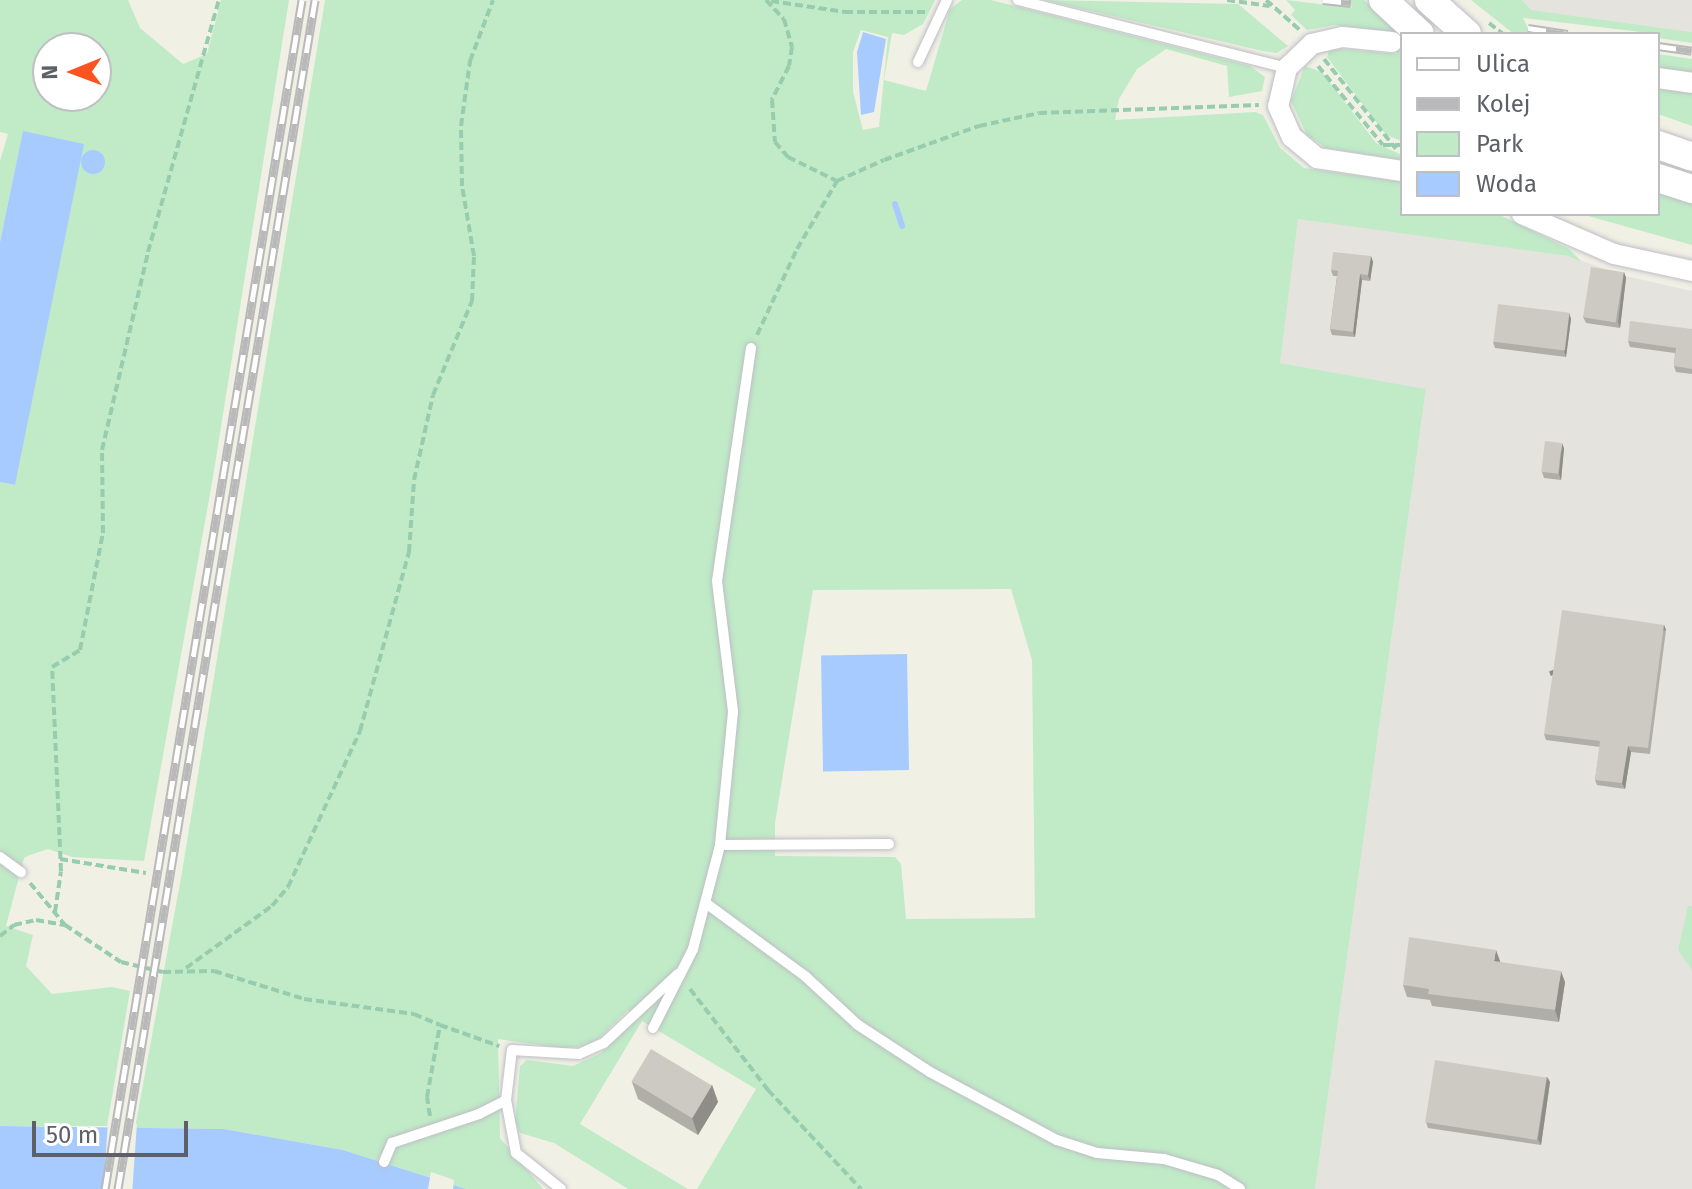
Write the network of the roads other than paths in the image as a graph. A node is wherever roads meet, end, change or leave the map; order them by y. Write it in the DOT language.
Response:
graph roads {
  1 [pos="947,0"];
  2 [pos="1018,0"];
  3 [pos="1383,0"];
  4 [pos="1429,0"];
  5 [pos="1418,32"];
  6 [pos="1465,32"];
  7 [pos="1392,42"];
  8 [pos="918,62"];
  9 [pos="1287,68"];
  10 [pos="1660,78"];
  11 [pos="1692,83"];
  12 [pos="1660,146"];
  13 [pos="1692,157"];
  14 [pos="1400,171"];
  15 [pos="1660,179"];
  16 [pos="1692,189"];
  17 [pos="1526,216"];
  18 [pos="1692,271"];
  19 [pos="751,348"];
  20 [pos="889,844"];
  21 [pos="720,845"];
  22 [pos="0,857"];
  23 [pos="21,872"];
  24 [pos="707,904"];
  25 [pos="678,974"];
  26 [pos="653,1028"];
  27 [pos="506,1100"];
  28 [pos="384,1162"];
  29 [pos="561,1189"];
  30 [pos="1240,1189"];
  1 -- 8 [label="lane"];
  2 -- 9 [label="lane"];
  3 -- 5 [label="main road"];
  4 -- 6 [label="main road"];
  7 -- 9 [label="street"];
  9 -- 14 [label="street"];
  10 -- 11 [label="street"];
  12 -- 13 [label="main road"];
  15 -- 16 [label="main road"];
  17 -- 18 [label="street"];
  19 -- 21 [label="lane"];
  20 -- 21 [label="lane"];
  21 -- 24 [label="lane"];
  22 -- 23 [label="lane"];
  24 -- 25 [label="lane"];
  24 -- 30 [label="lane"];
  25 -- 26 [label="lane"];
  25 -- 27 [label="lane"];
  27 -- 28 [label="lane"];
  27 -- 29 [label="lane"];
}
